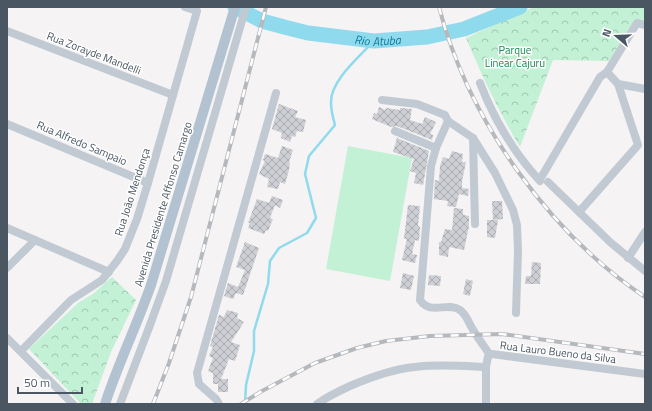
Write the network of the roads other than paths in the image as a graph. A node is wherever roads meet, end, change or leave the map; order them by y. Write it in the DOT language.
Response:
graph roads {
  1 [pos="185,7"];
  2 [pos="235,7"];
  3 [pos="246,7"];
  4 [pos="641,24"];
  5 [pos="7,32"];
  6 [pos="607,72"];
  7 [pos="480,83"];
  8 [pos="618,84"];
  9 [pos="645,89"];
  10 [pos="276,93"];
  11 [pos="172,95"];
  12 [pos="382,100"];
  13 [pos="448,121"];
  14 [pos="7,124"];
  15 [pos="395,130"];
  16 [pos="473,138"];
  17 [pos="642,146"];
  18 [pos="436,148"];
  19 [pos="544,180"];
  20 [pos="148,183"];
  21 [pos="579,212"];
  22 [pos="475,224"];
  23 [pos="7,228"];
  24 [pos="645,232"];
  25 [pos="35,240"];
  26 [pos="628,258"];
  27 [pos="7,268"];
  28 [pos="645,271"];
  29 [pos="109,272"];
  30 [pos="516,313"];
  31 [pos="7,338"];
  32 [pos="21,351"];
  33 [pos="490,355"];
  34 [pos="486,367"];
  35 [pos="645,374"];
  36 [pos="73,404"];
  37 [pos="105,404"];
  38 [pos="120,404"];
  39 [pos="219,404"];
  40 [pos="317,404"];
  41 [pos="486,404"];
  1 -- 11 [label="street, Rua João Mendonça"];
  2 -- 37 [label="main road, Avenida Presidente Affonso Camargo"];
  3 -- 38 [label="street"];
  4 -- 6 [label="street"];
  5 -- 11 [label="street, Rua Zorayde Mandelli"];
  6 -- 8 [label="street"];
  6 -- 19 [label="street"];
  7 -- 19 [label="street"];
  8 -- 9 [label="street"];
  8 -- 17 [label="street"];
  10 -- 39 [label="street"];
  11 -- 20 [label="street, Rua João Mendonça"];
  12 -- 13 [label="street"];
  13 -- 16 [label="street"];
  13 -- 18 [label="street"];
  14 -- 20 [label="street, Rua Alfredo Sampaio"];
  15 -- 18 [label="street"];
  16 -- 22 [label="street"];
  16 -- 30 [label="street"];
  17 -- 21 [label="street"];
  18 -- 33 [label="street"];
  19 -- 21 [label="street"];
  20 -- 29 [label="street, Rua João Mendonça"];
  21 -- 26 [label="street"];
  23 -- 25 [label="street"];
  24 -- 26 [label="street"];
  25 -- 27 [label="street"];
  25 -- 29 [label="street"];
  26 -- 28 [label="street"];
  29 -- 32 [label="street, Rua João Mendonça"];
  31 -- 32 [label="street"];
  32 -- 36 [label="street"];
  33 -- 34 [label="street, Rua Lauro Bueno da Silva"];
  33 -- 35 [label="street, Rua Lauro Bueno da Silva"];
  34 -- 40 [label="street"];
  34 -- 41 [label="street, Rua Lauro Bueno da Silva"];
}
